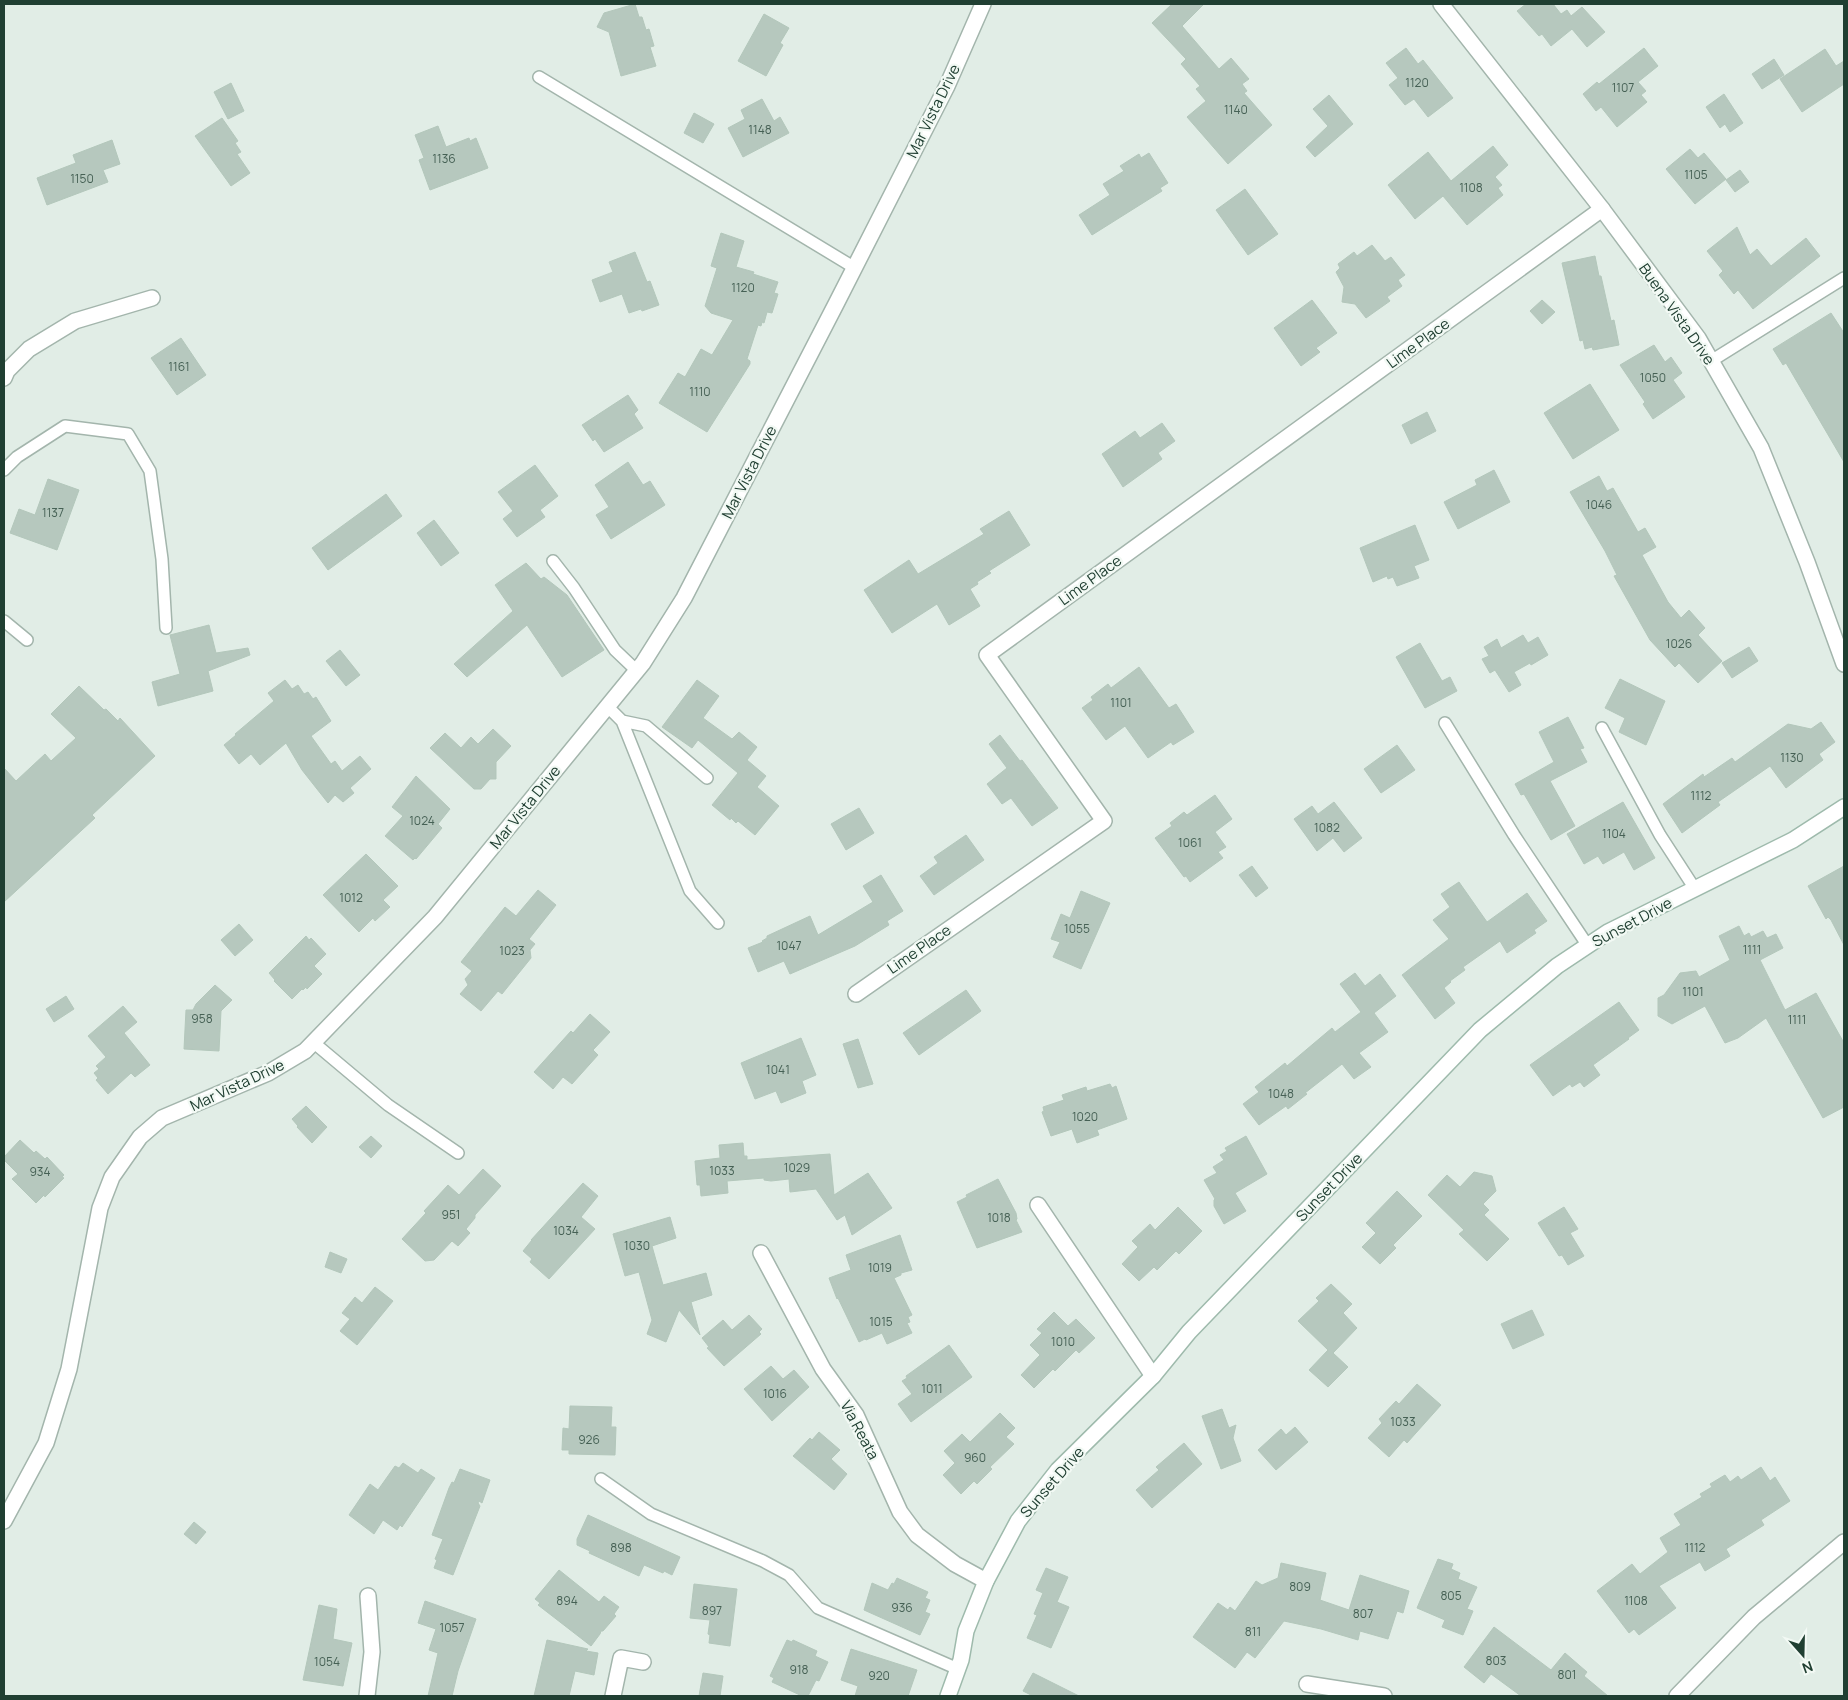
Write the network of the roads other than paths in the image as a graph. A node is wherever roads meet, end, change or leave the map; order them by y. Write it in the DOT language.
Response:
graph roads {
  1 [pos="982,4"];
  2 [pos="1441,4"];
  3 [pos="539,78"];
  4 [pos="1602,209"];
  5 [pos="854,268"];
  6 [pos="1844,278"];
  7 [pos="152,298"];
  8 [pos="1711,361"];
  9 [pos="4,378"];
  10 [pos="4,470"];
  11 [pos="554,561"];
  12 [pos="4,621"];
  13 [pos="166,628"];
  14 [pos="27,640"];
  15 [pos="1844,664"];
  16 [pos="637,671"];
  17 [pos="608,707"];
  18 [pos="622,721"];
  19 [pos="1445,723"];
  20 [pos="1602,728"];
  21 [pos="707,778"];
  22 [pos="1844,807"];
  23 [pos="1695,889"];
  24 [pos="718,923"];
  25 [pos="1588,946"];
  26 [pos="856,994"];
  27 [pos="313,1042"];
  28 [pos="458,1153"];
  29 [pos="1038,1205"];
  30 [pos="762,1253"];
  31 [pos="1153,1376"];
  32 [pos="601,1479"];
  33 [pos="4,1521"];
  34 [pos="1844,1542"];
  35 [pos="986,1581"];
  36 [pos="368,1596"];
  37 [pos="642,1662"];
  38 [pos="958,1669"];
  39 [pos="1307,1684"];
  40 [pos="367,1696"];
  41 [pos="613,1696"];
  42 [pos="948,1696"];
  43 [pos="1384,1696"];
  44 [pos="1677,1696"];
  1 -- 5 [label="street, Mar Vista Drive"];
  2 -- 4 [label="street, Buena Vista Drive"];
  3 -- 5 [label="lane"];
  4 -- 8 [label="street, Buena Vista Drive"];
  4 -- 26 [label="street, Lime Place"];
  5 -- 16 [label="street, Mar Vista Drive"];
  6 -- 8 [label="lane"];
  7 -- 9 [label="street"];
  8 -- 15 [label="street, Buena Vista Drive"];
  10 -- 13 [label="lane"];
  11 -- 16 [label="lane"];
  12 -- 14 [label="lane"];
  16 -- 17 [label="street, Mar Vista Drive"];
  17 -- 18 [label="lane"];
  17 -- 27 [label="street, Mar Vista Drive"];
  18 -- 21 [label="lane"];
  18 -- 24 [label="lane"];
  19 -- 25 [label="lane"];
  20 -- 23 [label="lane"];
  22 -- 23 [label="street, Sunset Drive"];
  23 -- 25 [label="street, Sunset Drive"];
  25 -- 31 [label="street, Sunset Drive"];
  27 -- 28 [label="lane"];
  27 -- 33 [label="street, Mar Vista Drive"];
  29 -- 31 [label="street"];
  30 -- 35 [label="street, Via Reata"];
  31 -- 35 [label="street, Sunset Drive"];
  32 -- 38 [label="lane"];
  34 -- 44 [label="street"];
  35 -- 38 [label="street, Sunset Drive"];
  36 -- 40 [label="street"];
  37 -- 41 [label="street"];
  38 -- 42 [label="street, Sunset Drive"];
  39 -- 43 [label="street"];
}
